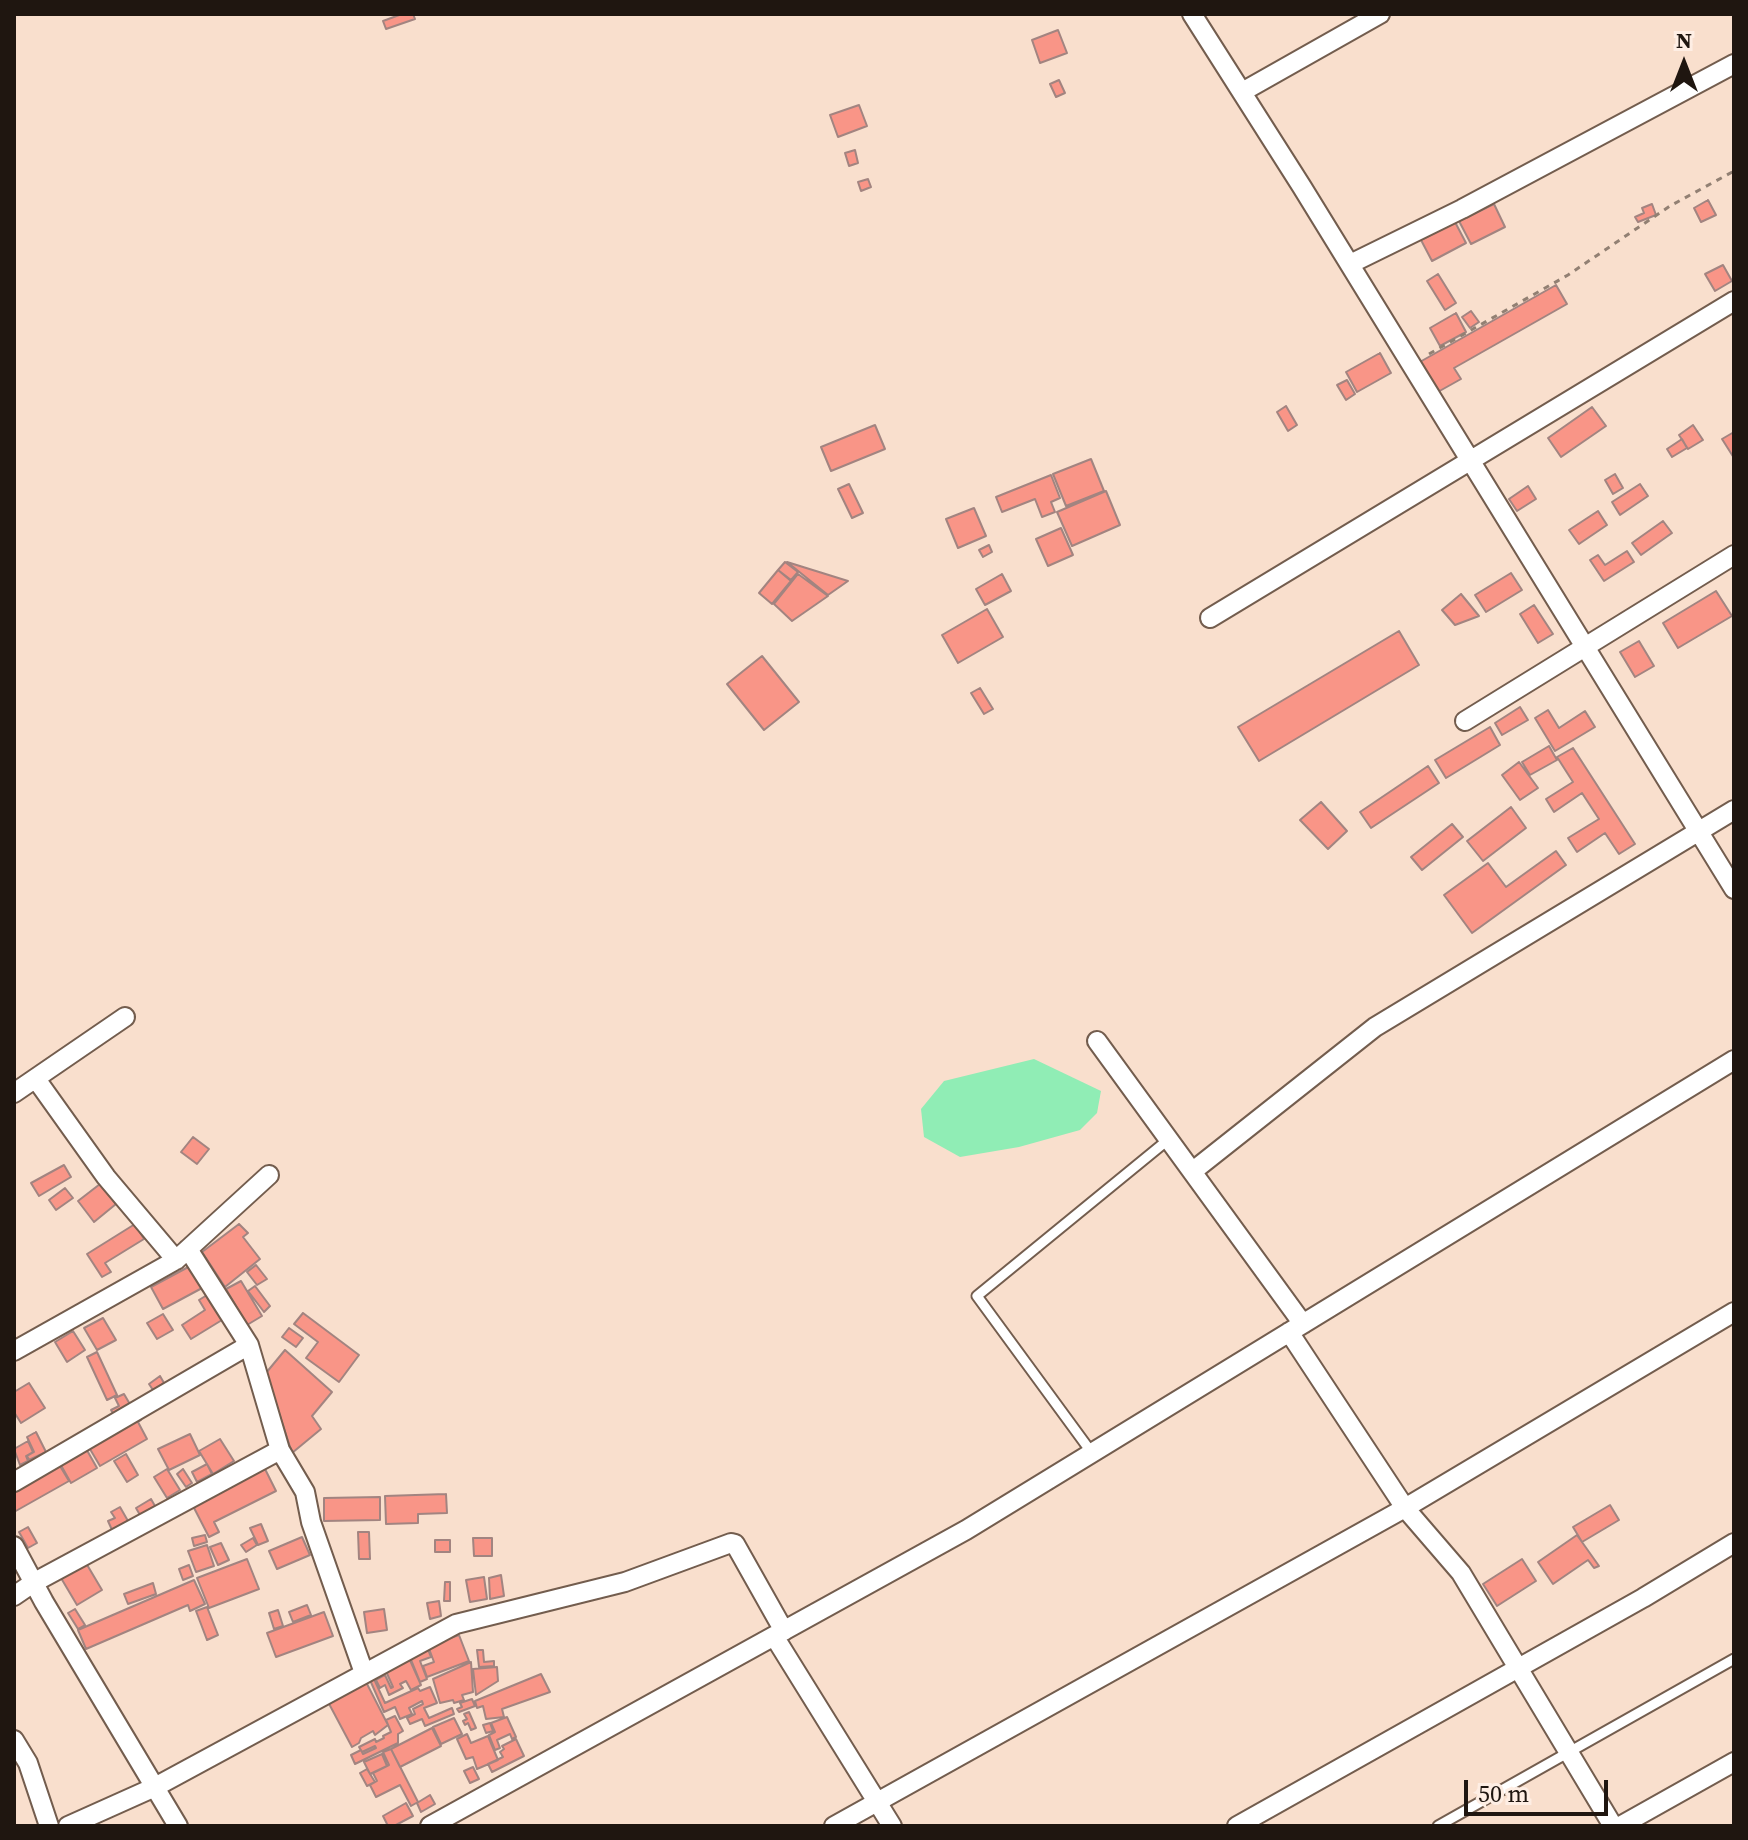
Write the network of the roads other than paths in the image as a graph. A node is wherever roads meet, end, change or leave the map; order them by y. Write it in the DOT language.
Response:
graph roads {
  1 [pos="1192,14"];
  2 [pos="1380,14"];
  3 [pos="1734,64"];
  4 [pos="1242,92"];
  5 [pos="1350,264"];
  6 [pos="1734,301"];
  7 [pos="1471,461"];
  8 [pos="1734,555"];
  9 [pos="1210,618"];
  10 [pos="1585,647"];
  11 [pos="1465,721"];
  12 [pos="1734,810"];
  13 [pos="1699,832"];
  14 [pos="1734,889"];
  15 [pos="125,1017"];
  16 [pos="1097,1041"];
  17 [pos="1734,1060"];
  18 [pos="36,1079"];
  19 [pos="14,1093"];
  20 [pos="1169,1139"];
  21 [pos="1193,1171"];
  22 [pos="269,1175"];
  23 [pos="182,1255"];
  24 [pos="1734,1312"];
  25 [pos="1296,1328"];
  26 [pos="249,1345"];
  27 [pos="14,1351"];
  28 [pos="280,1450"];
  29 [pos="1092,1453"];
  30 [pos="14,1482"];
  31 [pos="1405,1508"];
  32 [pos="1734,1543"];
  33 [pos="14,1546"];
  34 [pos="33,1583"];
  35 [pos="14,1596"];
  36 [pos="779,1633"];
  37 [pos="1734,1659"];
  38 [pos="1517,1669"];
  39 [pos="364,1673"];
  40 [pos="14,1740"];
  41 [pos="1568,1754"];
  42 [pos="1734,1762"];
  43 [pos="155,1787"];
  44 [pos="877,1802"];
  45 [pos="49,1826"];
  46 [pos="68,1826"];
  47 [pos="178,1826"];
  48 [pos="430,1826"];
  49 [pos="834,1826"];
  50 [pos="892,1826"];
  51 [pos="1237,1826"];
  52 [pos="1438,1826"];
  53 [pos="1613,1826"];
  54 [pos="1620,1826"];
  1 -- 4 [label="street"];
  2 -- 4 [label="street"];
  3 -- 5 [label="street"];
  4 -- 5 [label="street"];
  5 -- 7 [label="street"];
  6 -- 7 [label="street"];
  7 -- 9 [label="street"];
  7 -- 10 [label="street"];
  8 -- 10 [label="street"];
  10 -- 11 [label="street"];
  10 -- 13 [label="street"];
  12 -- 13 [label="street"];
  13 -- 14 [label="street"];
  13 -- 21 [label="street"];
  15 -- 18 [label="street"];
  16 -- 20 [label="street"];
  17 -- 25 [label="street"];
  18 -- 19 [label="street"];
  18 -- 23 [label="street"];
  20 -- 21 [label="street"];
  20 -- 29 [label="lane"];
  21 -- 25 [label="street"];
  22 -- 23 [label="street"];
  23 -- 26 [label="street"];
  23 -- 27 [label="street"];
  24 -- 31 [label="street"];
  25 -- 29 [label="street"];
  25 -- 31 [label="street"];
  26 -- 28 [label="street"];
  26 -- 30 [label="street"];
  28 -- 34 [label="street"];
  28 -- 39 [label="street"];
  29 -- 36 [label="street"];
  31 -- 38 [label="street"];
  31 -- 44 [label="street"];
  32 -- 38 [label="street"];
  33 -- 34 [label="street"];
  34 -- 35 [label="street"];
  34 -- 43 [label="street"];
  36 -- 39 [label="street"];
  36 -- 44 [label="street"];
  36 -- 48 [label="street"];
  37 -- 41 [label="lane"];
  38 -- 41 [label="street"];
  38 -- 51 [label="street"];
  39 -- 43 [label="street"];
  40 -- 45 [label="street"];
  41 -- 52 [label="lane"];
  41 -- 53 [label="street"];
  42 -- 54 [label="street"];
  43 -- 46 [label="street"];
  43 -- 47 [label="street"];
  44 -- 49 [label="street"];
  44 -- 50 [label="street"];
}
